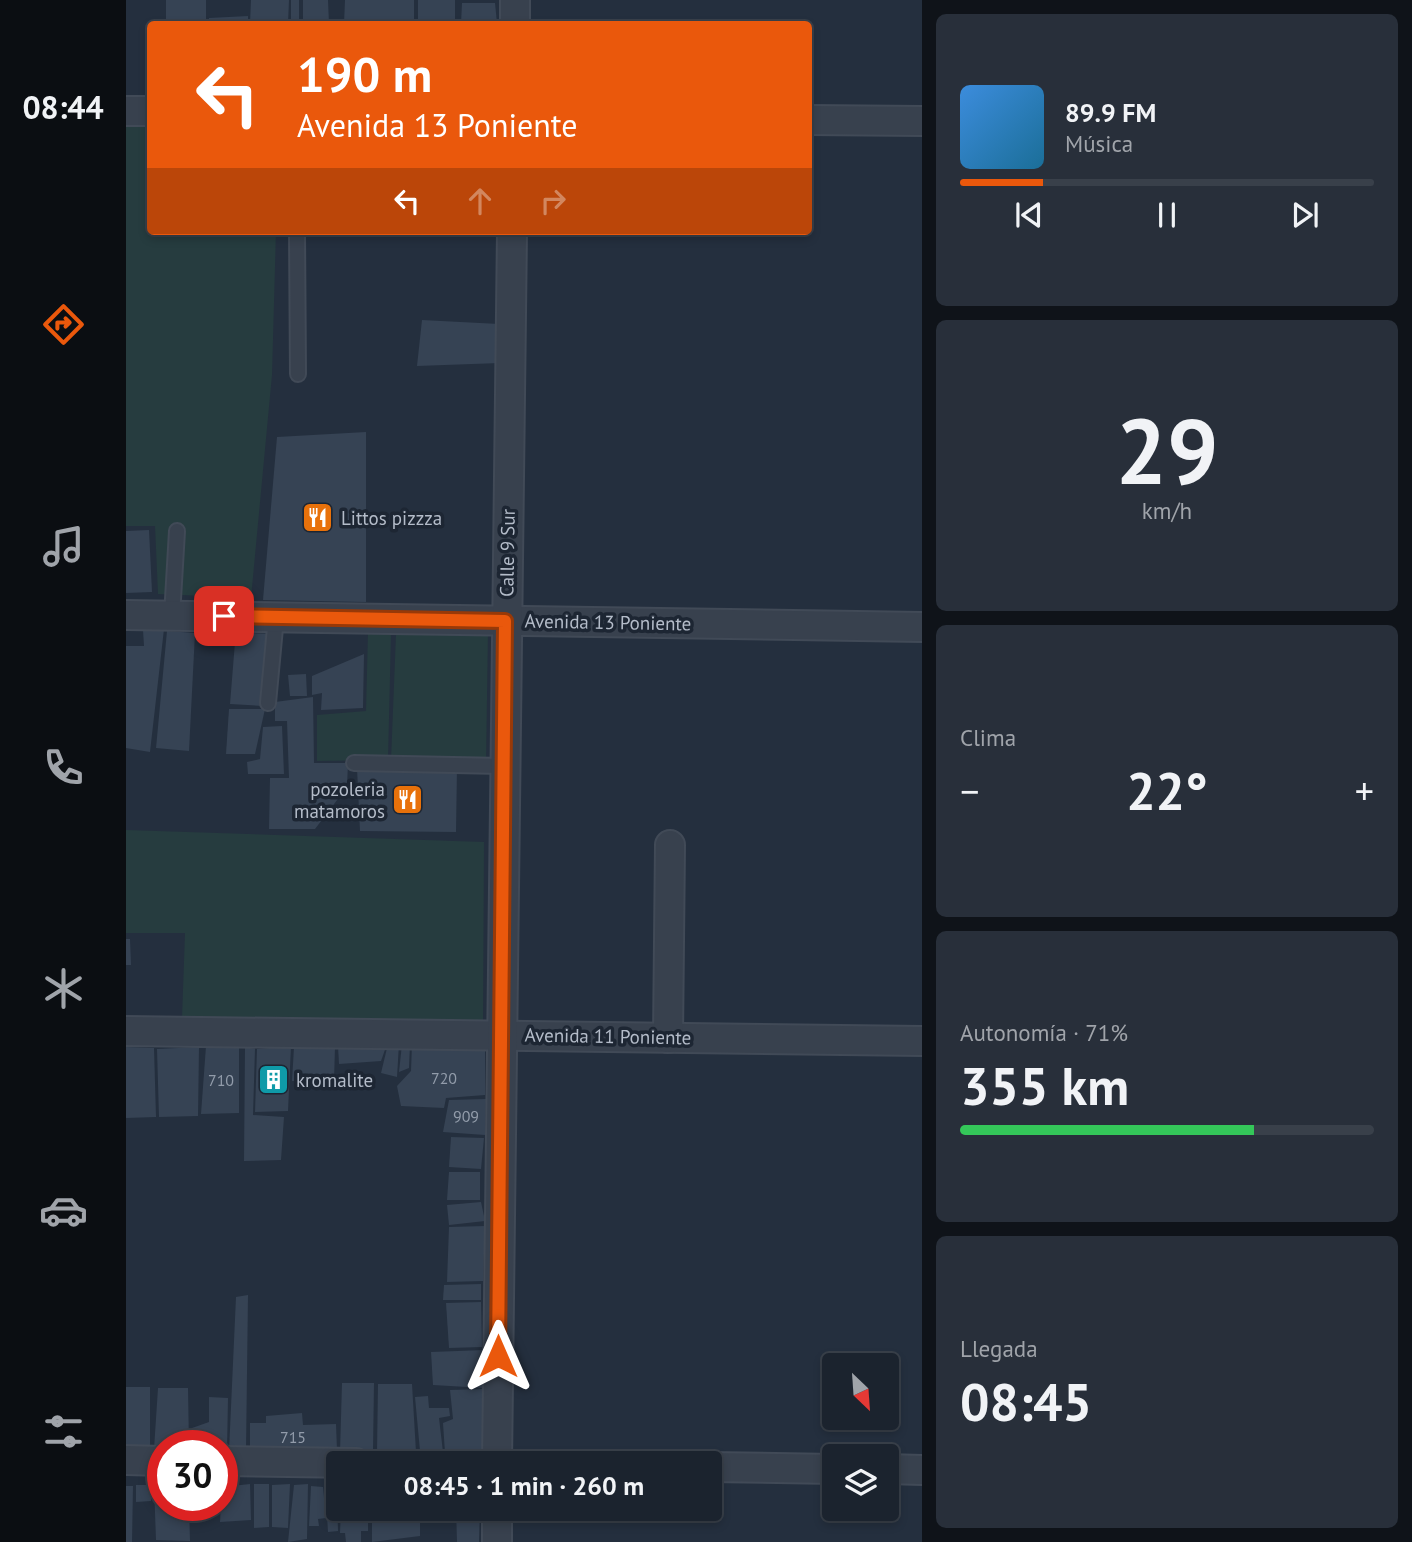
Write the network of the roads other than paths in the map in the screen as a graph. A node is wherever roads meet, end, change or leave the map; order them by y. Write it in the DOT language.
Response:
graph roads {
  1 [pos="515,0"];
  2 [pos="515,21"];
  3 [pos="126,111"];
  4 [pos="147,111"];
  5 [pos="812,120"];
  6 [pos="922,121"];
  7 [pos="297,235"];
  8 [pos="512,235"];
  9 [pos="298,374"];
  10 [pos="177,531"];
  11 [pos="126,615"];
  12 [pos="172,616"];
  13 [pos="276,617"];
  14 [pos="505,621"];
  15 [pos="922,627"];
  16 [pos="268,703"];
  17 [pos="354,763"];
  18 [pos="503,765"];
  19 [pos="670,845"];
  20 [pos="126,1031"];
  21 [pos="500,1035"];
  22 [pos="668,1038"];
  23 [pos="922,1041"];
  24 [pos="497,1451"];
  25 [pos="126,1460"];
  26 [pos="147,1461"];
  27 [pos="238,1461"];
  28 [pos="326,1463"];
  29 [pos="722,1467"];
  30 [pos="822,1469"];
  31 [pos="899,1469"];
  32 [pos="922,1470"];
  33 [pos="497,1521"];
  34 [pos="497,1542"];
  1 -- 2 [label="street"];
  3 -- 4 [label="street"];
  5 -- 6 [label="street"];
  7 -- 9 [label="lane"];
  8 -- 14 [label="street, Calle 9 Sur"];
  10 -- 12 [label="lane"];
  11 -- 12 [label="street, Avenida 13 Poniente"];
  12 -- 13 [label="street, Avenida 13 Poniente"];
  13 -- 14 [label="street, Avenida 13 Poniente"];
  13 -- 16 [label="lane"];
  14 -- 15 [label="street, Avenida 13 Poniente"];
  14 -- 18 [label="street, Calle 9 Sur"];
  17 -- 18 [label="lane"];
  18 -- 21 [label="street, Calle 9 Sur"];
  19 -- 22 [label="street"];
  20 -- 21 [label="street, Avenida 11 Poniente"];
  21 -- 22 [label="street, Avenida 11 Poniente"];
  21 -- 24 [label="street, Calle 9 Sur"];
  22 -- 23 [label="street, Avenida 11 Poniente"];
  25 -- 26 [label="street"];
  27 -- 28 [label="street"];
  29 -- 30 [label="street"];
  31 -- 32 [label="street"];
  33 -- 34 [label="street"];
}
